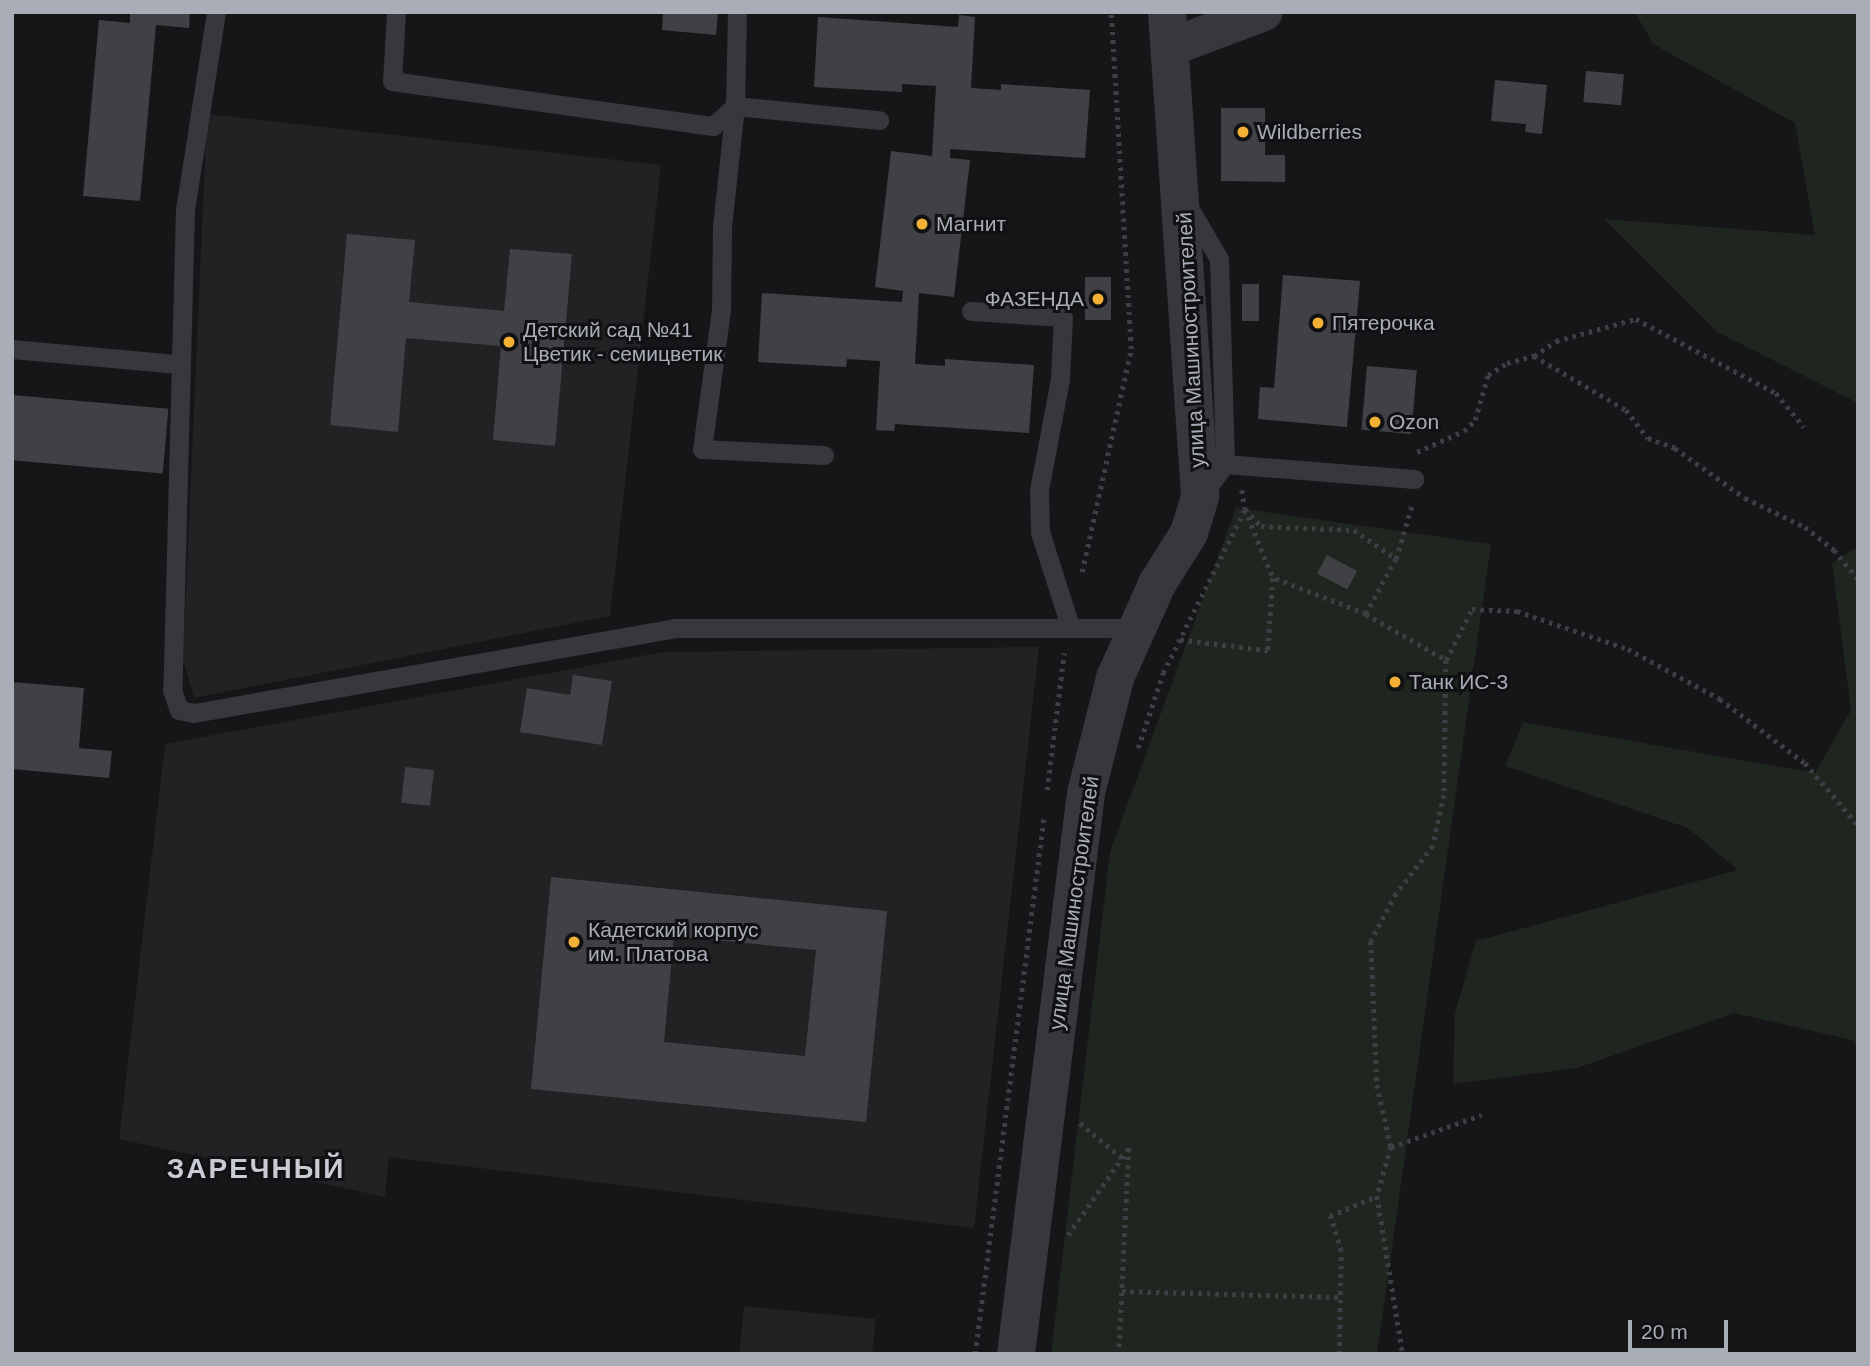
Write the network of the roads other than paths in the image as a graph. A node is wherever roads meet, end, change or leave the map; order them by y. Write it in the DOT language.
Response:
graph roads {
  1 [pos="216,12"];
  2 [pos="396,12"];
  3 [pos="737,12"];
  4 [pos="1264,12"];
  5 [pos="1169,29"];
  6 [pos="735,106"];
  7 [pos="879,121"];
  8 [pos="1183,198"];
  9 [pos="971,310"];
  10 [pos="12,349"];
  11 [pos="178,364"];
  12 [pos="824,455"];
  13 [pos="1225,464"];
  14 [pos="1414,479"];
  15 [pos="1200,496"];
  16 [pos="1070,626"];
  17 [pos="1137,628"];
  18 [pos="1016,1354"];
  1 -- 11 [label="lane"];
  2 -- 6 [label="lane"];
  3 -- 6 [label="lane"];
  4 -- 5 [label="street"];
  5 -- 8 [label="street, улица Машиностроителей"];
  6 -- 7 [label="lane"];
  6 -- 12 [label="lane"];
  8 -- 13 [label="lane"];
  8 -- 15 [label="street, улица Машиностроителей"];
  9 -- 16 [label="lane"];
  10 -- 11 [label="lane"];
  11 -- 16 [label="lane"];
  13 -- 14 [label="lane"];
  13 -- 15 [label="lane"];
  15 -- 17 [label="street, улица Машиностроителей"];
  16 -- 17 [label="lane"];
  17 -- 18 [label="street, улица Машиностроителей"];
}
